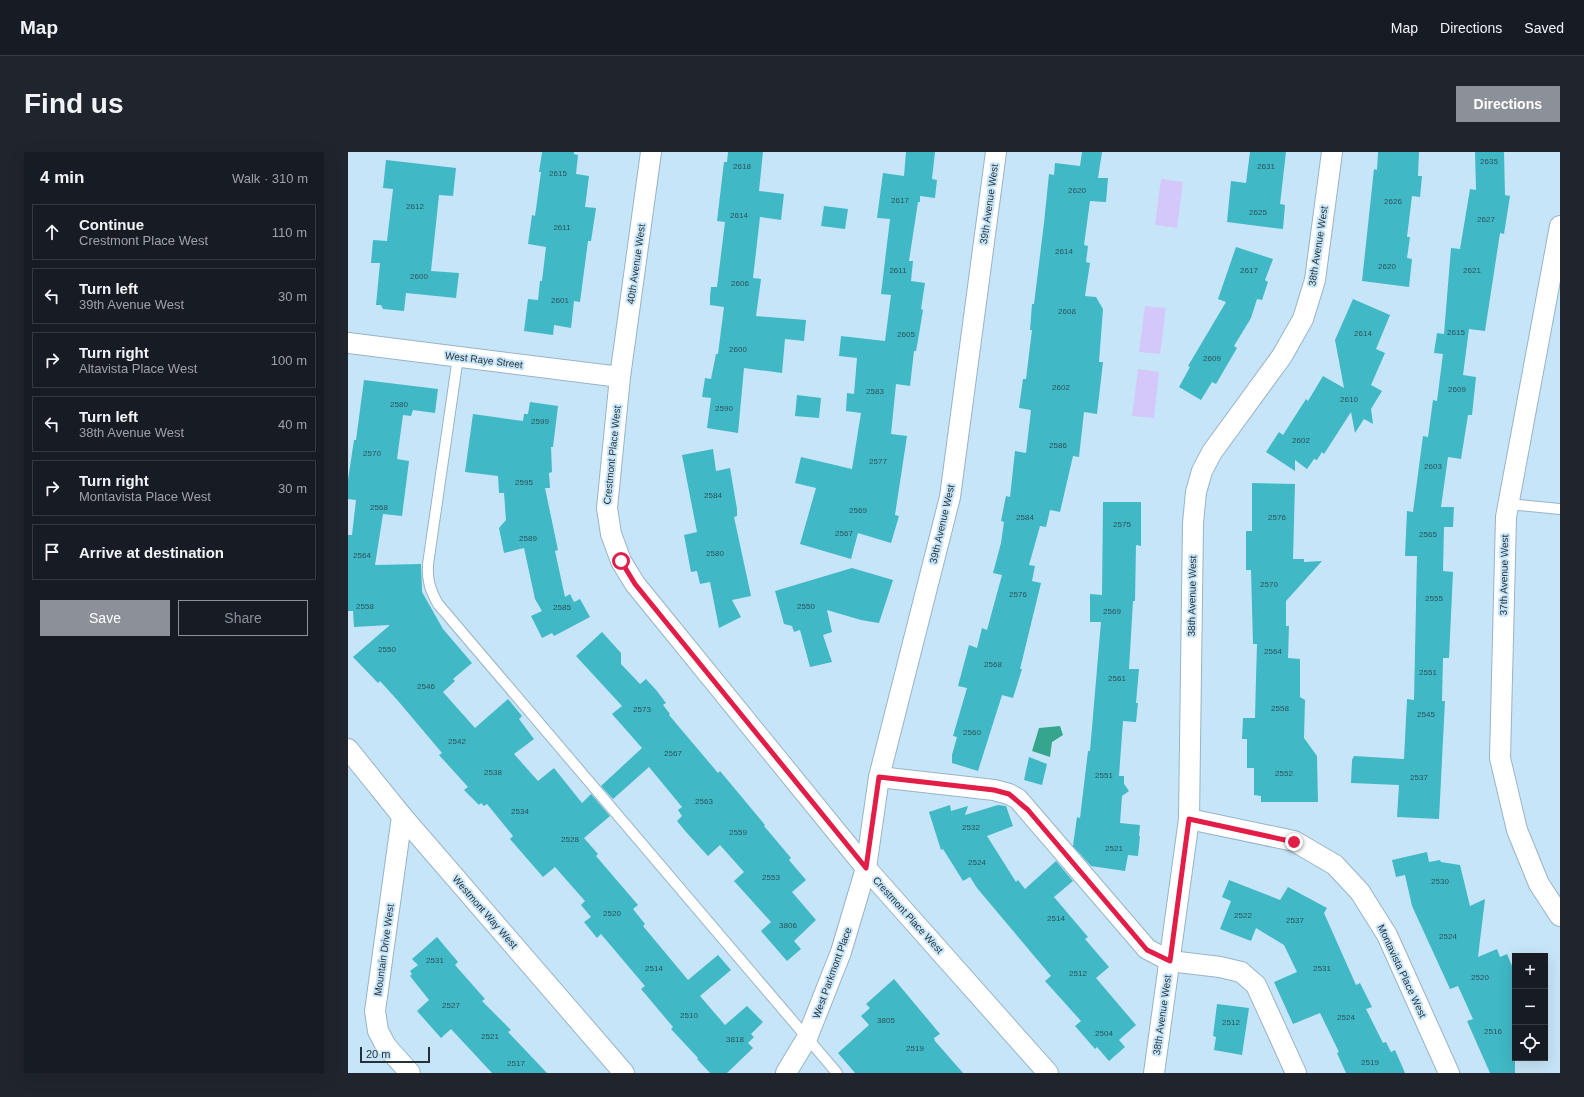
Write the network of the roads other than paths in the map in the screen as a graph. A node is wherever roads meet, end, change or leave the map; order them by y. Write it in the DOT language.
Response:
graph roads {
  1 [pos="652,152"];
  2 [pos="996,152"];
  3 [pos="1332,152"];
  4 [pos="1560,226"];
  5 [pos="348,343"];
  6 [pos="458,356"];
  7 [pos="620,377"];
  8 [pos="1509,504"];
  9 [pos="1560,509"];
  10 [pos="348,749"];
  11 [pos="879,777"];
  12 [pos="402,816"];
  13 [pos="1189,819"];
  14 [pos="866,868"];
  15 [pos="1560,916"];
  16 [pos="1170,961"];
  17 [pos="807,1038"];
  18 [pos="410,1073"];
  19 [pos="624,1073"];
  20 [pos="786,1073"];
  21 [pos="837,1073"];
  22 [pos="1048,1073"];
  23 [pos="1154,1073"];
  24 [pos="1296,1073"];
  25 [pos="1449,1073"];
  1 -- 7 [label="street, 40th Avenue West"];
  2 -- 11 [label="street, 39th Avenue West"];
  3 -- 13 [label="street, 38th Avenue West"];
  4 -- 8 [label="street, 37th Avenue West"];
  5 -- 6 [label="street, West Raye Street"];
  6 -- 7 [label="street, West Raye Street"];
  6 -- 17 [label="lane"];
  7 -- 14 [label="street, Crestmont Place West"];
  8 -- 9 [label="lane"];
  8 -- 15 [label="street, 37th Avenue West"];
  10 -- 12 [label="street, Westmont Way West"];
  11 -- 14 [label="street, 39th Avenue West"];
  11 -- 16 [label="street"];
  12 -- 18 [label="street, Mountain Drive West"];
  12 -- 19 [label="street, Westmont Way West"];
  13 -- 16 [label="street, 38th Avenue West"];
  13 -- 25 [label="street, Montavista Place West"];
  14 -- 17 [label="street, West Parkmont Place"];
  14 -- 22 [label="street, Crestmont Place West"];
  16 -- 23 [label="street, 38th Avenue West"];
  16 -- 24 [label="street"];
  17 -- 20 [label="street, West Parkmont Place"];
  17 -- 21 [label="lane"];
}
